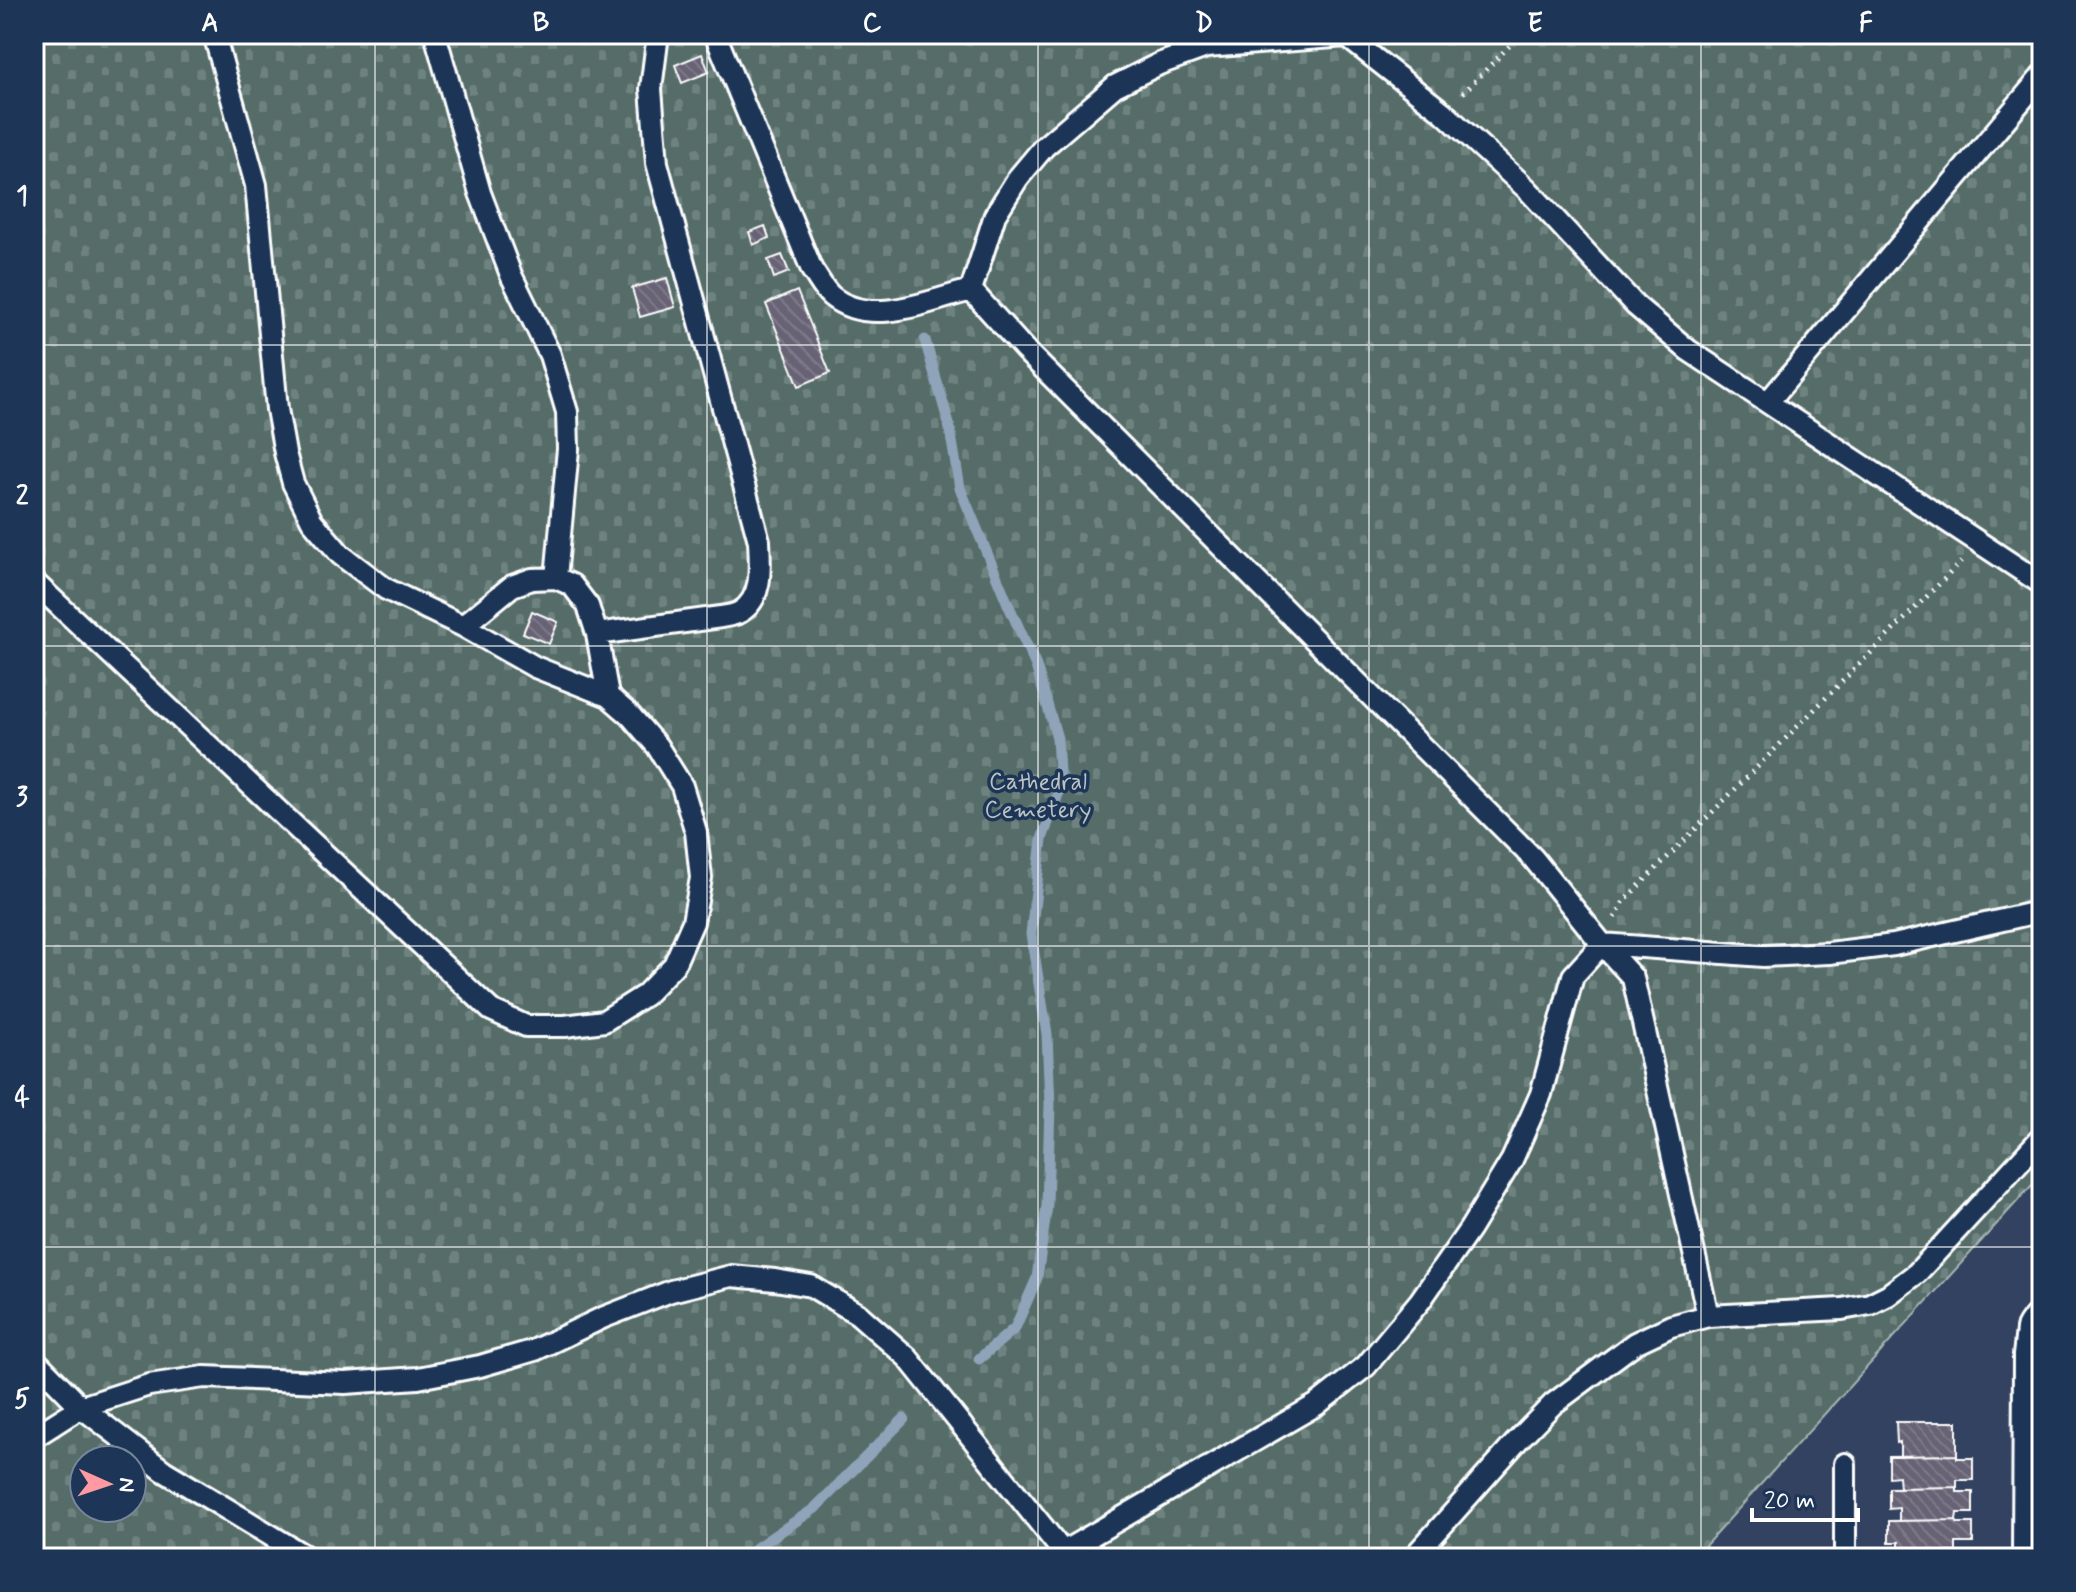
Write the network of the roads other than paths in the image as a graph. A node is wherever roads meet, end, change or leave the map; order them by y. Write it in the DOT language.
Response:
graph roads {
  1 [pos="214,34"];
  2 [pos="435,34"];
  3 [pos="658,34"];
  4 [pos="715,34"];
  5 [pos="1346,35"];
  6 [pos="2042,76"];
  7 [pos="971,290"];
  8 [pos="1768,402"];
  9 [pos="556,578"];
  10 [pos="34,582"];
  11 [pos="2042,584"];
  12 [pos="463,626"];
  13 [pos="597,634"];
  14 [pos="608,696"];
  15 [pos="2042,911"];
  16 [pos="1602,944"];
  17 [pos="2042,1137"];
  18 [pos="1708,1316"];
  19 [pos="2042,1323"];
  20 [pos="34,1359"];
  21 [pos="81,1407"];
  22 [pos="34,1437"];
  23 [pos="1845,1464"];
  24 [pos="2036,1546"];
  25 [pos="1060,1555"];
  26 [pos="308,1558"];
  27 [pos="1413,1558"];
  28 [pos="1845,1558"];
  1 -- 12 [label="lane"];
  2 -- 9 [label="lane"];
  3 -- 13 [label="lane"];
  4 -- 7 [label="lane"];
  5 -- 7 [label="lane"];
  5 -- 8 [label="lane"];
  6 -- 8 [label="lane"];
  7 -- 16 [label="lane"];
  8 -- 11 [label="lane"];
  9 -- 12 [label="lane"];
  9 -- 13 [label="lane"];
  10 -- 14 [label="lane"];
  12 -- 14 [label="lane"];
  13 -- 14 [label="lane"];
  15 -- 16 [label="lane"];
  16 -- 18 [label="lane"];
  16 -- 25 [label="lane"];
  17 -- 18 [label="lane"];
  18 -- 27 [label="lane"];
  19 -- 24 [label="street"];
  20 -- 21 [label="lane"];
  21 -- 22 [label="lane"];
  21 -- 25 [label="lane"];
  21 -- 26 [label="lane"];
  23 -- 28 [label="lane"];
}
